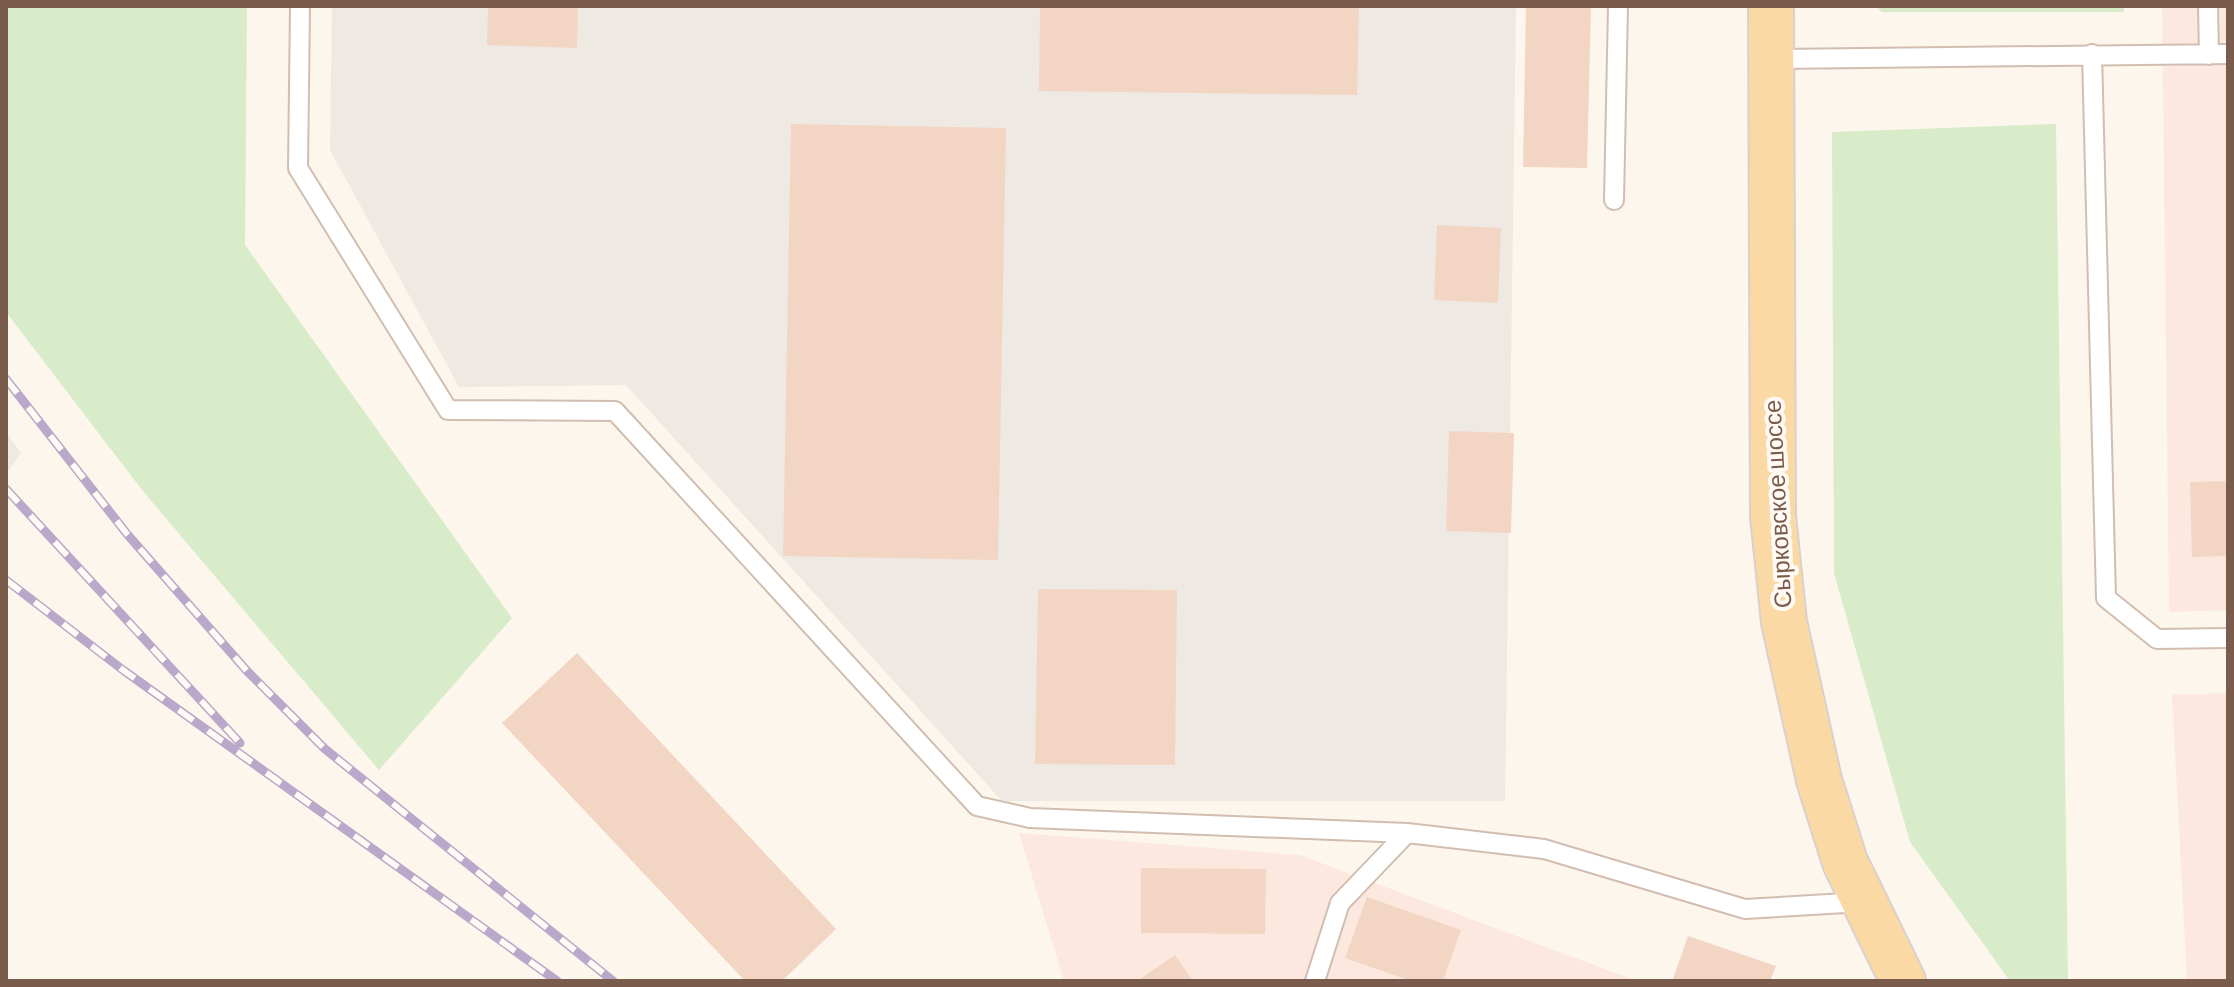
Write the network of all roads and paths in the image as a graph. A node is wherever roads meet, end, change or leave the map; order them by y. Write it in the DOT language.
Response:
graph roads {
  1 [pos="300,6"];
  2 [pos="1618,6"];
  3 [pos="1771,6"];
  4 [pos="2208,6"];
  5 [pos="2092,54"];
  6 [pos="2218,54"];
  7 [pos="1771,59"];
  8 [pos="1614,200"];
  9 [pos="2228,638"];
  10 [pos="1407,833"];
  11 [pos="1862,902"];
  12 [pos="1315,981"];
  13 [pos="1903,981"];
  1 -- 10 [label="lane"];
  2 -- 8 [label="lane"];
  3 -- 7 [label="main road, Сырковское шоссе"];
  4 -- 6 [label="lane"];
  5 -- 6 [label="lane"];
  5 -- 7 [label="lane"];
  5 -- 9 [label="lane"];
  7 -- 11 [label="main road, Сырковское шоссе"];
  10 -- 11 [label="lane"];
  10 -- 12 [label="lane"];
  11 -- 13 [label="main road, Сырковское шоссе"];
}
